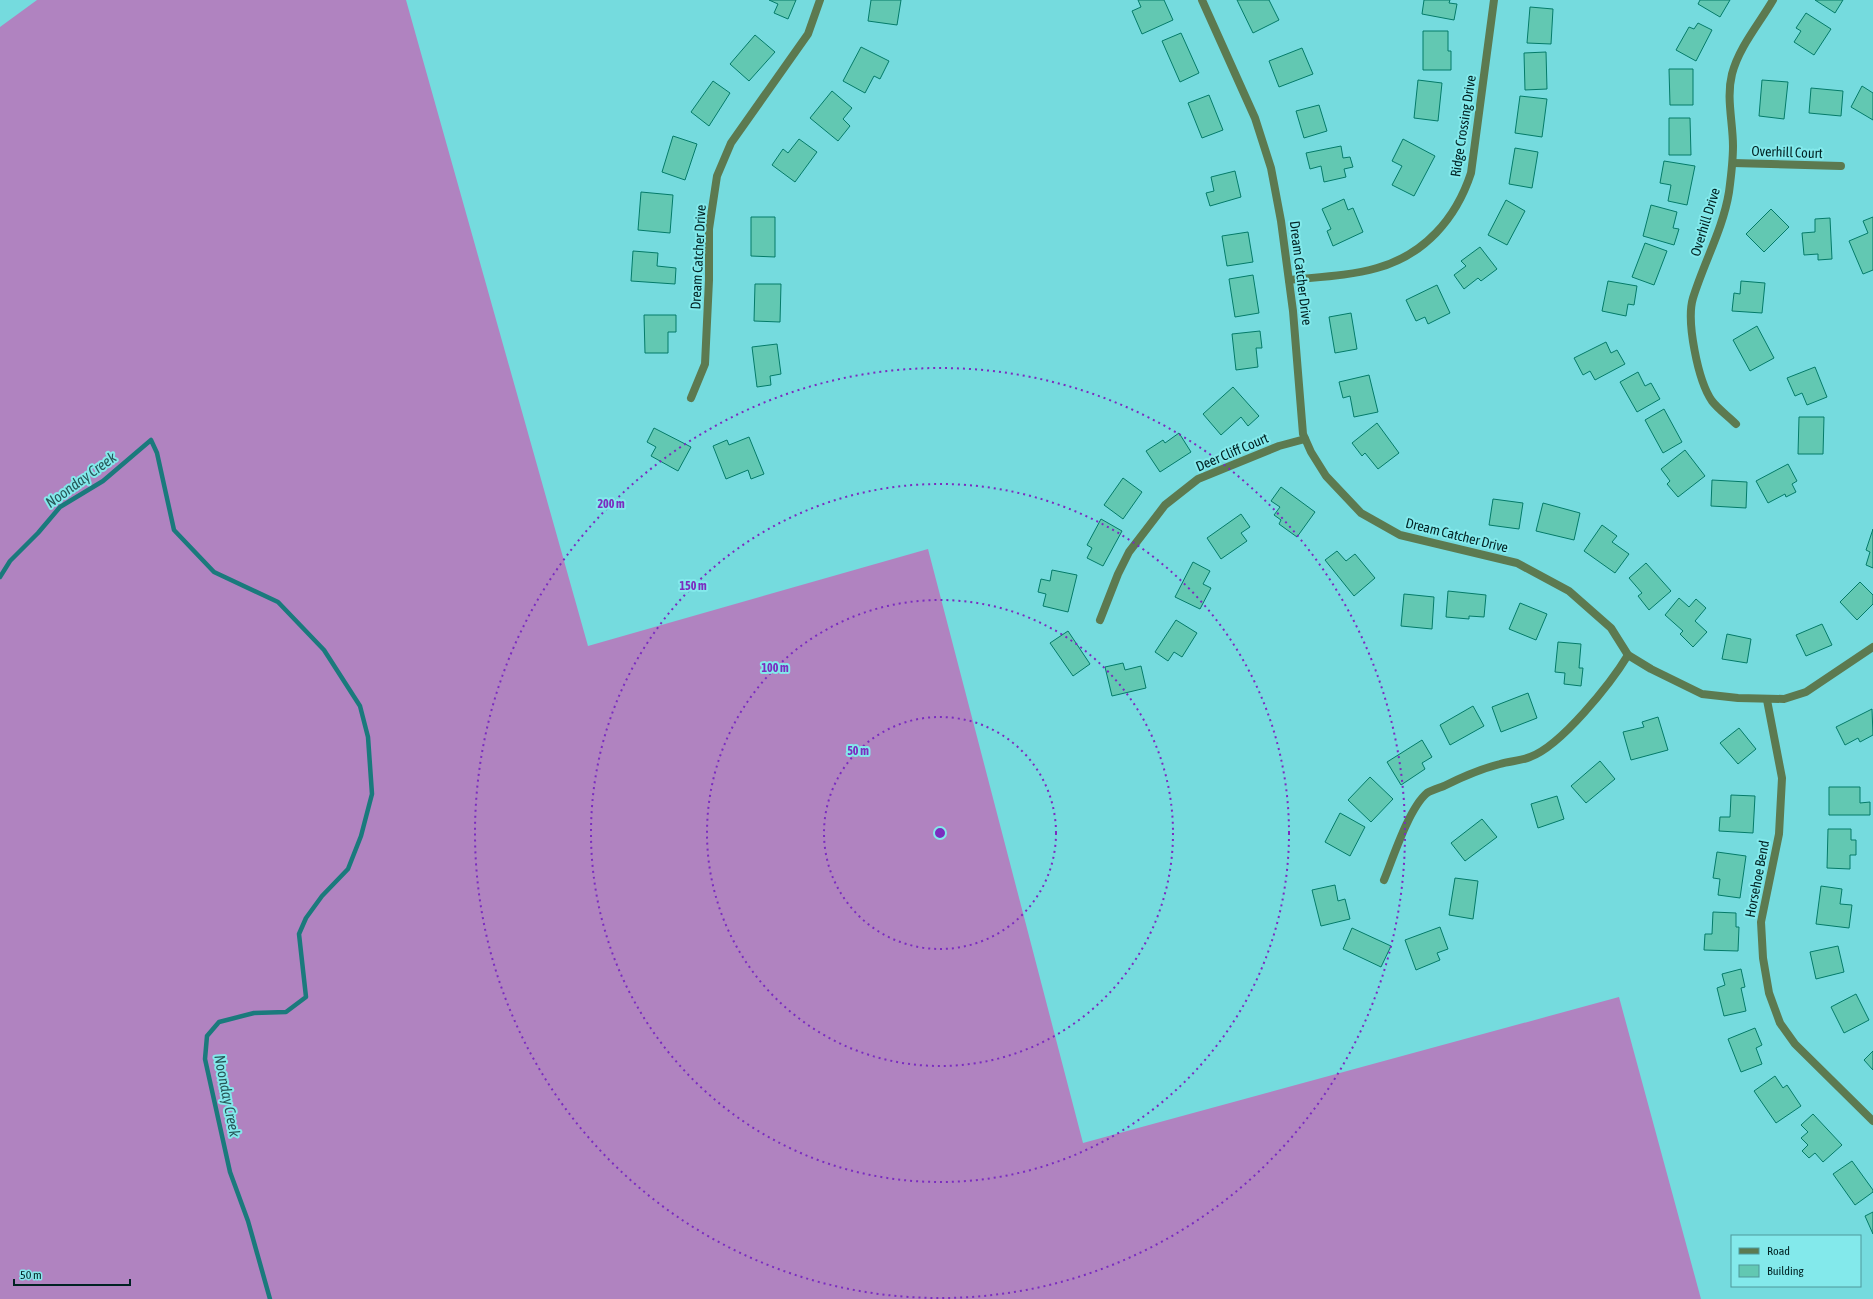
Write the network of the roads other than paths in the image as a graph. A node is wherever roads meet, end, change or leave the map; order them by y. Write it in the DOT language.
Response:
graph roads {
  1 [pos="820,0"];
  2 [pos="1202,0"];
  3 [pos="1494,0"];
  4 [pos="1773,0"];
  5 [pos="1733,163"];
  6 [pos="1841,166"];
  7 [pos="1289,280"];
  8 [pos="691,398"];
  9 [pos="1736,424"];
  10 [pos="1305,439"];
  11 [pos="1100,620"];
  12 [pos="1873,647"];
  13 [pos="1628,655"];
  14 [pos="1767,700"];
  15 [pos="1384,880"];
  16 [pos="1873,1121"];
  1 -- 8 [label="street, Dream Catcher Drive"];
  2 -- 7 [label="street, Dream Catcher Drive"];
  3 -- 7 [label="street, Ridge Crossing Drive"];
  4 -- 5 [label="street, Overhill Drive"];
  5 -- 6 [label="street, Overhill Court"];
  5 -- 9 [label="street, Overhill Drive"];
  7 -- 10 [label="street, Dream Catcher Drive"];
  10 -- 11 [label="street, Deer Cliff Court"];
  10 -- 13 [label="street, Dream Catcher Drive"];
  12 -- 14 [label="street, Dream Catcher Drive"];
  13 -- 14 [label="street, Dream Catcher Drive"];
  13 -- 15 [label="street"];
  14 -- 16 [label="street, Horsehoe Bend"];
}
